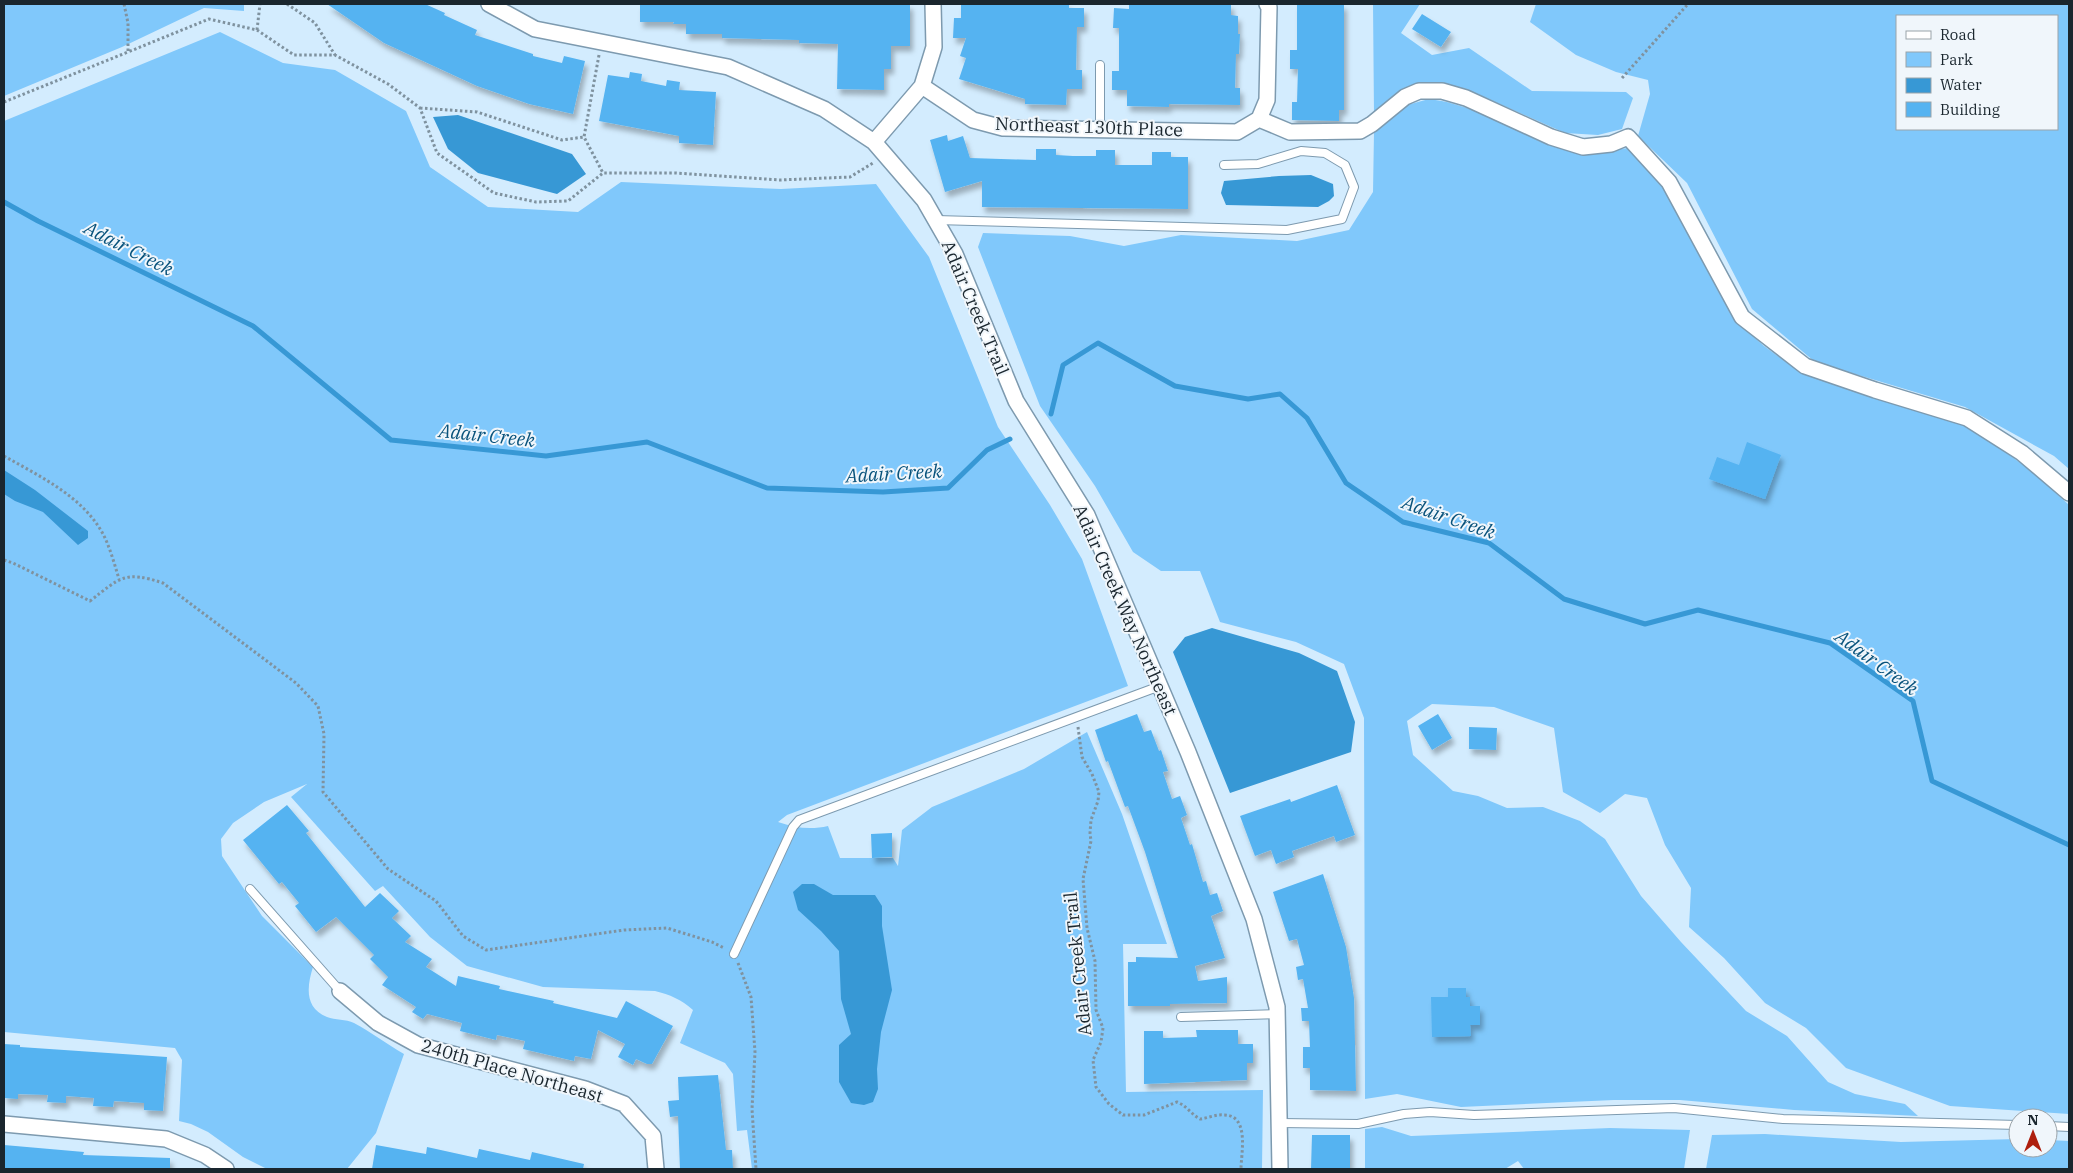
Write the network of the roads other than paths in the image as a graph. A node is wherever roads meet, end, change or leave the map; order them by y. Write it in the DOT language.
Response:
graph roads {
  1 [pos="488,4"];
  2 [pos="934,4"];
  3 [pos="1267,4"];
  4 [pos="1100,65"];
  5 [pos="922,86"];
  6 [pos="1259,119"];
  7 [pos="1100,130"];
  8 [pos="874,142"];
  9 [pos="1224,165"];
  10 [pos="936,220"];
  11 [pos="2069,494"];
  12 [pos="1160,686"];
  13 [pos="250,889"];
  14 [pos="734,954"];
  15 [pos="340,991"];
  16 [pos="1278,1014"];
  17 [pos="1181,1017"];
  18 [pos="1280,1123"];
  19 [pos="4,1124"];
  20 [pos="2008,1125"];
  21 [pos="226,1169"];
  22 [pos="656,1169"];
  23 [pos="1280,1169"];
  1 -- 8 [label="street, Adair Creek Way Northeast"];
  2 -- 5 [label="street"];
  3 -- 6 [label="street"];
  4 -- 7 [label="lane"];
  5 -- 7 [label="street, Northeast 130th Place"];
  5 -- 8 [label="street"];
  6 -- 7 [label="street, Northeast 130th Place"];
  6 -- 11 [label="street"];
  8 -- 10 [label="street, Adair Creek Way Northeast"];
  9 -- 10 [label="lane"];
  10 -- 12 [label="street, Adair Creek Way Northeast"];
  12 -- 14 [label="lane"];
  12 -- 16 [label="street, Adair Creek Way Northeast"];
  13 -- 15 [label="lane"];
  15 -- 22 [label="street, 240th Place Northeast"];
  16 -- 17 [label="lane"];
  16 -- 18 [label="street, Adair Creek Way Northeast"];
  18 -- 20 [label="lane"];
  18 -- 23 [label="street, Adair Creek Way Northeast"];
  19 -- 21 [label="street"];
}
